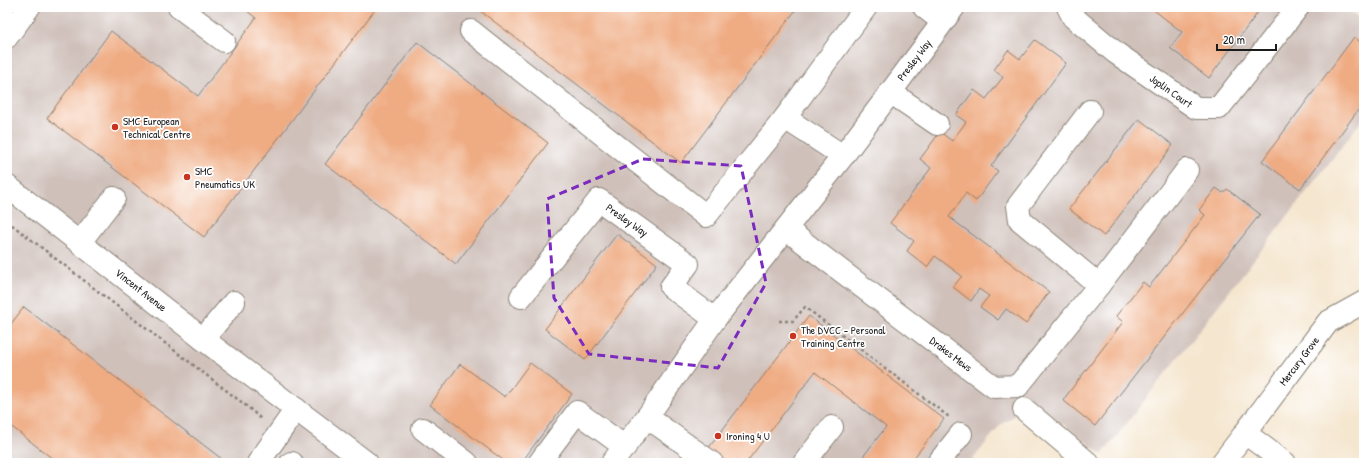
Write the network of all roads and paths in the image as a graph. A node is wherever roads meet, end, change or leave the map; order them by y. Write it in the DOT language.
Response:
graph roads {
  1 [pos="29,7"];
  2 [pos="179,7"];
  3 [pos="866,7"];
  4 [pos="924,7"];
  5 [pos="1068,7"];
  6 [pos="1298,7"];
  7 [pos="948,14"];
  8 [pos="471,31"];
  9 [pos="7,37"];
  10 [pos="224,41"];
  11 [pos="890,92"];
  12 [pos="1090,111"];
  13 [pos="785,118"];
  14 [pos="937,124"];
  15 [pos="843,156"];
  16 [pos="1187,170"];
  17 [pos="7,186"];
  18 [pos="114,198"];
  19 [pos="7,221"];
  20 [pos="786,229"];
  21 [pos="80,242"];
  22 [pos="1099,285"];
  23 [pos="521,297"];
  24 [pos="234,302"];
  25 [pos="1364,302"];
  26 [pos="715,319"];
  27 [pos="779,321"];
  28 [pos="203,339"];
  29 [pos="296,409"];
  30 [pos="1024,409"];
  31 [pos="648,416"];
  32 [pos="832,427"];
  33 [pos="423,429"];
  34 [pos="1245,433"];
  35 [pos="961,434"];
  36 [pos="278,435"];
  37 [pos="619,455"];
  38 [pos="258,463"];
  39 [pos="367,463"];
  40 [pos="467,463"];
  41 [pos="539,463"];
  42 [pos="712,463"];
  43 [pos="804,463"];
  44 [pos="938,463"];
  45 [pos="1088,463"];
  46 [pos="1222,463"];
  47 [pos="1285,463"];
  1 -- 9 [label="street"];
  2 -- 10 [label="street"];
  3 -- 13 [label="street"];
  4 -- 7 [label="street, Presley Way"];
  5 -- 6 [label="street, Joplin Court"];
  7 -- 11 [label="street, Presley Way"];
  8 -- 13 [label="street"];
  11 -- 14 [label="street"];
  11 -- 15 [label="street, Presley Way"];
  12 -- 22 [label="street"];
  13 -- 15 [label="street"];
  15 -- 20 [label="street, Presley Way"];
  16 -- 22 [label="street, Drakes Mews"];
  17 -- 21 [label="street, Vincent Avenue"];
  18 -- 21 [label="street"];
  19 -- 36 [label="path"];
  20 -- 22 [label="street, Drakes Mews"];
  20 -- 26 [label="street, Presley Way"];
  21 -- 28 [label="street, Vincent Avenue"];
  23 -- 26 [label="street, Presley Way"];
  24 -- 28 [label="street"];
  25 -- 34 [label="street, Mercury Grove"];
  26 -- 31 [label="street, Presley Way"];
  27 -- 35 [label="path"];
  28 -- 29 [label="street, Vincent Avenue"];
  29 -- 36 [label="street"];
  29 -- 39 [label="street, Vincent Avenue"];
  30 -- 45 [label="street"];
  31 -- 37 [label="street, Presley Way"];
  31 -- 42 [label="street"];
  32 -- 43 [label="street"];
  33 -- 40 [label="street"];
  34 -- 46 [label="street, Mercury Grove"];
  34 -- 47 [label="street"];
  35 -- 44 [label="street"];
  36 -- 38 [label="street"];
  37 -- 41 [label="street, Presley Way"];
}
